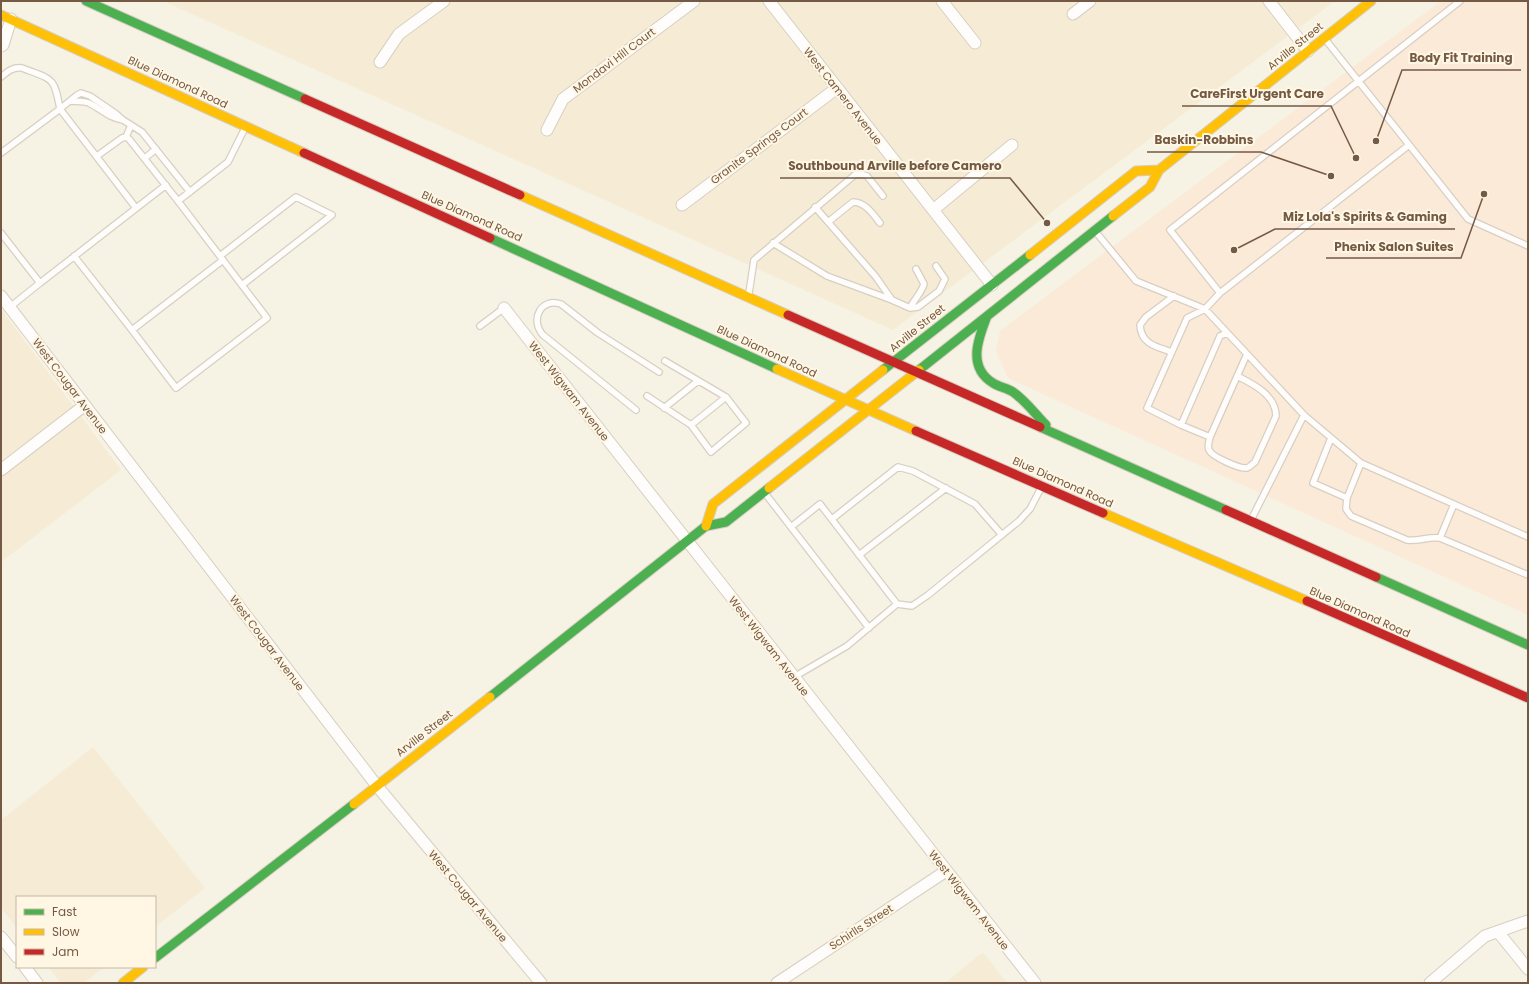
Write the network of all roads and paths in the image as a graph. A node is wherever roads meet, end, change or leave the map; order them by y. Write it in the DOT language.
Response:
graph roads {
  1 [pos="86,1"];
  2 [pos="444,1"];
  3 [pos="694,1"];
  4 [pos="769,1"];
  5 [pos="942,1"];
  6 [pos="1090,1"];
  7 [pos="1269,1"];
  8 [pos="1371,1"];
  9 [pos="1460,1"];
  10 [pos="1073,14"];
  11 [pos="1,15"];
  12 [pos="12,19"];
  13 [pos="1324,38"];
  14 [pos="975,43"];
  15 [pos="1,46"];
  16 [pos="1308,51"];
  17 [pos="380,62"];
  18 [pos="1,77"];
  19 [pos="1359,82"];
  20 [pos="837,88"];
  21 [pos="60,109"];
  22 [pos="131,125"];
  23 [pos="246,126"];
  24 [pos="548,130"];
  25 [pos="126,137"];
  26 [pos="1012,145"];
  27 [pos="1409,145"];
  28 [pos="156,149"];
  29 [pos="1,152"];
  30 [pos="97,156"];
  31 [pos="145,158"];
  32 [pos="1159,170"];
  33 [pos="166,185"];
  34 [pos="190,192"];
  35 [pos="883,196"];
  36 [pos="178,201"];
  37 [pos="682,205"];
  38 [pos="815,207"];
  39 [pos="136,208"];
  40 [pos="933,210"];
  41 [pos="828,222"];
  42 [pos="880,223"];
  43 [pos="1095,231"];
  44 [pos="1,233"];
  45 [pos="773,242"];
  46 [pos="1528,246"];
  47 [pos="74,256"];
  48 [pos="222,258"];
  49 [pos="936,266"];
  50 [pos="916,269"];
  51 [pos="40,283"];
  52 [pos="242,285"];
  53 [pos="992,285"];
  54 [pos="1220,293"];
  55 [pos="1,296"];
  56 [pos="1174,296"];
  57 [pos="748,297"];
  58 [pos="892,300"];
  59 [pos="10,308"];
  60 [pos="504,308"];
  61 [pos="910,308"];
  62 [pos="1205,309"];
  63 [pos="987,316"];
  64 [pos="480,326"];
  65 [pos="132,330"];
  66 [pos="1227,333"];
  67 [pos="1172,352"];
  68 [pos="1247,354"];
  69 [pos="665,361"];
  70 [pos="894,362"];
  71 [pos="659,372"];
  72 [pos="916,372"];
  73 [pos="1237,376"];
  74 [pos="698,381"];
  75 [pos="647,396"];
  76 [pos="726,397"];
  77 [pos="845,400"];
  78 [pos="85,405"];
  79 [pos="664,408"];
  80 [pos="636,410"];
  81 [pos="868,410"];
  82 [pos="1304,415"];
  83 [pos="691,425"];
  84 [pos="1181,425"];
  85 [pos="1056,434"];
  86 [pos="1210,438"];
  87 [pos="1331,438"];
  88 [pos="1361,462"];
  89 [pos="1,470"];
  90 [pos="1042,486"];
  91 [pos="946,488"];
  92 [pos="764,492"];
  93 [pos="1347,498"];
  94 [pos="1454,504"];
  95 [pos="832,519"];
  96 [pos="1250,521"];
  97 [pos="706,526"];
  98 [pos="791,527"];
  99 [pos="1002,535"];
  100 [pos="1528,537"];
  101 [pos="1440,538"];
  102 [pos="687,540"];
  103 [pos="859,555"];
  104 [pos="1528,575"];
  105 [pos="897,604"];
  106 [pos="869,628"];
  107 [pos="1528,645"];
  108 [pos="794,677"];
  109 [pos="1528,698"];
  110 [pos="377,786"];
  111 [pos="946,871"];
  112 [pos="1528,922"];
  113 [pos="1498,932"];
  114 [pos="1,937"];
  115 [pos="16,956"];
  116 [pos="156,957"];
  117 [pos="26,968"];
  118 [pos="142,968"];
  119 [pos="1528,969"];
  120 [pos="38,983"];
  121 [pos="122,983"];
  122 [pos="541,983"];
  123 [pos="777,983"];
  124 [pos="1035,983"];
  125 [pos="1430,983"];
  1 -- 57 [label="main road"];
  2 -- 17 [label="street"];
  3 -- 24 [label="street, Mondavi Hill Court"];
  4 -- 20 [label="street, West Camero Avenue"];
  5 -- 14 [label="street"];
  6 -- 10 [label="street"];
  7 -- 16 [label="street"];
  8 -- 13 [label="main road, Arville Street"];
  9 -- 19 [label="lane"];
  11 -- 12 [label="main road, Blue Diamond Road"];
  12 -- 15 [label="street"];
  12 -- 23 [label="main road, Blue Diamond Road"];
  13 -- 16 [label="main road, Arville Street"];
  13 -- 19 [label="lane"];
  16 -- 32 [label="main road, Arville Street"];
  18 -- 21 [label="lane"];
  19 -- 27 [label="lane"];
  19 -- 54 [label="lane"];
  20 -- 37 [label="street, Granite Springs Court"];
  20 -- 40 [label="street, West Camero Avenue"];
  21 -- 22 [label="lane"];
  21 -- 29 [label="lane"];
  21 -- 30 [label="lane"];
  22 -- 25 [label="lane"];
  22 -- 28 [label="lane"];
  23 -- 34 [label="lane"];
  23 -- 77 [label="main road, Blue Diamond Road"];
  25 -- 30 [label="lane"];
  25 -- 31 [label="lane"];
  26 -- 40 [label="street"];
  27 -- 46 [label="lane"];
  27 -- 54 [label="lane"];
  28 -- 31 [label="lane"];
  28 -- 34 [label="lane"];
  30 -- 39 [label="lane"];
  31 -- 33 [label="lane"];
  32 -- 43 [label="main road, Arville Street"];
  32 -- 53 [label="main road, Arville Street"];
  33 -- 36 [label="lane"];
  33 -- 39 [label="lane"];
  34 -- 36 [label="lane"];
  35 -- 38 [label="lane"];
  36 -- 48 [label="lane"];
  38 -- 41 [label="lane"];
  38 -- 45 [label="lane"];
  39 -- 47 [label="lane"];
  40 -- 53 [label="street, West Camero Avenue"];
  41 -- 42 [label="lane"];
  41 -- 58 [label="lane"];
  43 -- 56 [label="lane"];
  43 -- 63 [label="main road, Arville Street"];
  44 -- 51 [label="lane"];
  45 -- 57 [label="lane"];
  45 -- 58 [label="lane"];
  47 -- 51 [label="lane"];
  47 -- 65 [label="lane"];
  48 -- 52 [label="lane"];
  48 -- 52 [label="lane"];
  48 -- 65 [label="lane"];
  49 -- 61 [label="lane"];
  50 -- 61 [label="lane"];
  51 -- 59 [label="lane"];
  52 -- 65 [label="lane"];
  53 -- 70 [label="main road, Arville Street"];
  54 -- 62 [label="lane"];
  55 -- 59 [label="street, West Cougar Avenue"];
  56 -- 62 [label="lane"];
  56 -- 67 [label="lane"];
  57 -- 70 [label="main road"];
  58 -- 61 [label="lane"];
  59 -- 78 [label="street, West Cougar Avenue"];
  60 -- 64 [label="lane"];
  60 -- 102 [label="street, West Wigwam Avenue"];
  62 -- 66 [label="lane"];
  62 -- 67 [label="lane"];
  63 -- 72 [label="main road, Arville Street"];
  63 -- 85 [label="main road"];
  66 -- 68 [label="lane"];
  66 -- 84 [label="lane"];
  67 -- 84 [label="lane"];
  68 -- 73 [label="lane"];
  68 -- 82 [label="lane"];
  69 -- 74 [label="lane"];
  70 -- 72 [label="main road"];
  70 -- 77 [label="main road, Arville Street"];
  71 -- 80 [label="lane"];
  72 -- 81 [label="main road, Arville Street"];
  72 -- 85 [label="main road"];
  73 -- 86 [label="lane"];
  73 -- 86 [label="lane"];
  74 -- 76 [label="lane"];
  74 -- 79 [label="lane"];
  75 -- 79 [label="lane"];
  76 -- 83 [label="lane"];
  76 -- 83 [label="lane"];
  77 -- 81 [label="main road, Blue Diamond Road"];
  77 -- 97 [label="main road, Arville Street"];
  78 -- 89 [label="street"];
  78 -- 110 [label="street, West Cougar Avenue"];
  79 -- 83 [label="lane"];
  81 -- 90 [label="main road, Blue Diamond Road"];
  81 -- 92 [label="main road, Arville Street"];
  82 -- 87 [label="lane"];
  82 -- 96 [label="lane"];
  84 -- 86 [label="lane"];
  85 -- 96 [label="main road"];
  87 -- 88 [label="lane"];
  87 -- 93 [label="lane"];
  88 -- 93 [label="lane"];
  88 -- 94 [label="lane"];
  90 -- 99 [label="lane"];
  90 -- 109 [label="main road, Blue Diamond Road"];
  91 -- 95 [label="lane"];
  91 -- 99 [label="lane"];
  91 -- 103 [label="lane"];
  92 -- 97 [label="main road, Arville Street"];
  92 -- 98 [label="lane"];
  93 -- 101 [label="lane"];
  94 -- 100 [label="lane"];
  94 -- 101 [label="lane"];
  95 -- 98 [label="lane"];
  95 -- 103 [label="lane"];
  96 -- 107 [label="main road"];
  97 -- 102 [label="main road, Arville Street"];
  98 -- 106 [label="lane"];
  99 -- 105 [label="lane"];
  101 -- 104 [label="lane"];
  102 -- 108 [label="street, West Wigwam Avenue"];
  102 -- 110 [label="main road, Arville Street"];
  103 -- 105 [label="lane"];
  105 -- 106 [label="lane"];
  106 -- 108 [label="lane"];
  108 -- 111 [label="street, West Wigwam Avenue"];
  110 -- 116 [label="main road, Arville Street"];
  110 -- 122 [label="street, West Cougar Avenue"];
  111 -- 123 [label="street, Schirlls Street"];
  111 -- 124 [label="street, West Wigwam Avenue"];
  112 -- 113 [label="street"];
  113 -- 119 [label="street"];
  113 -- 125 [label="street"];
  114 -- 115 [label="street"];
  117 -- 120 [label="street"];
  118 -- 121 [label="main road"];
}
